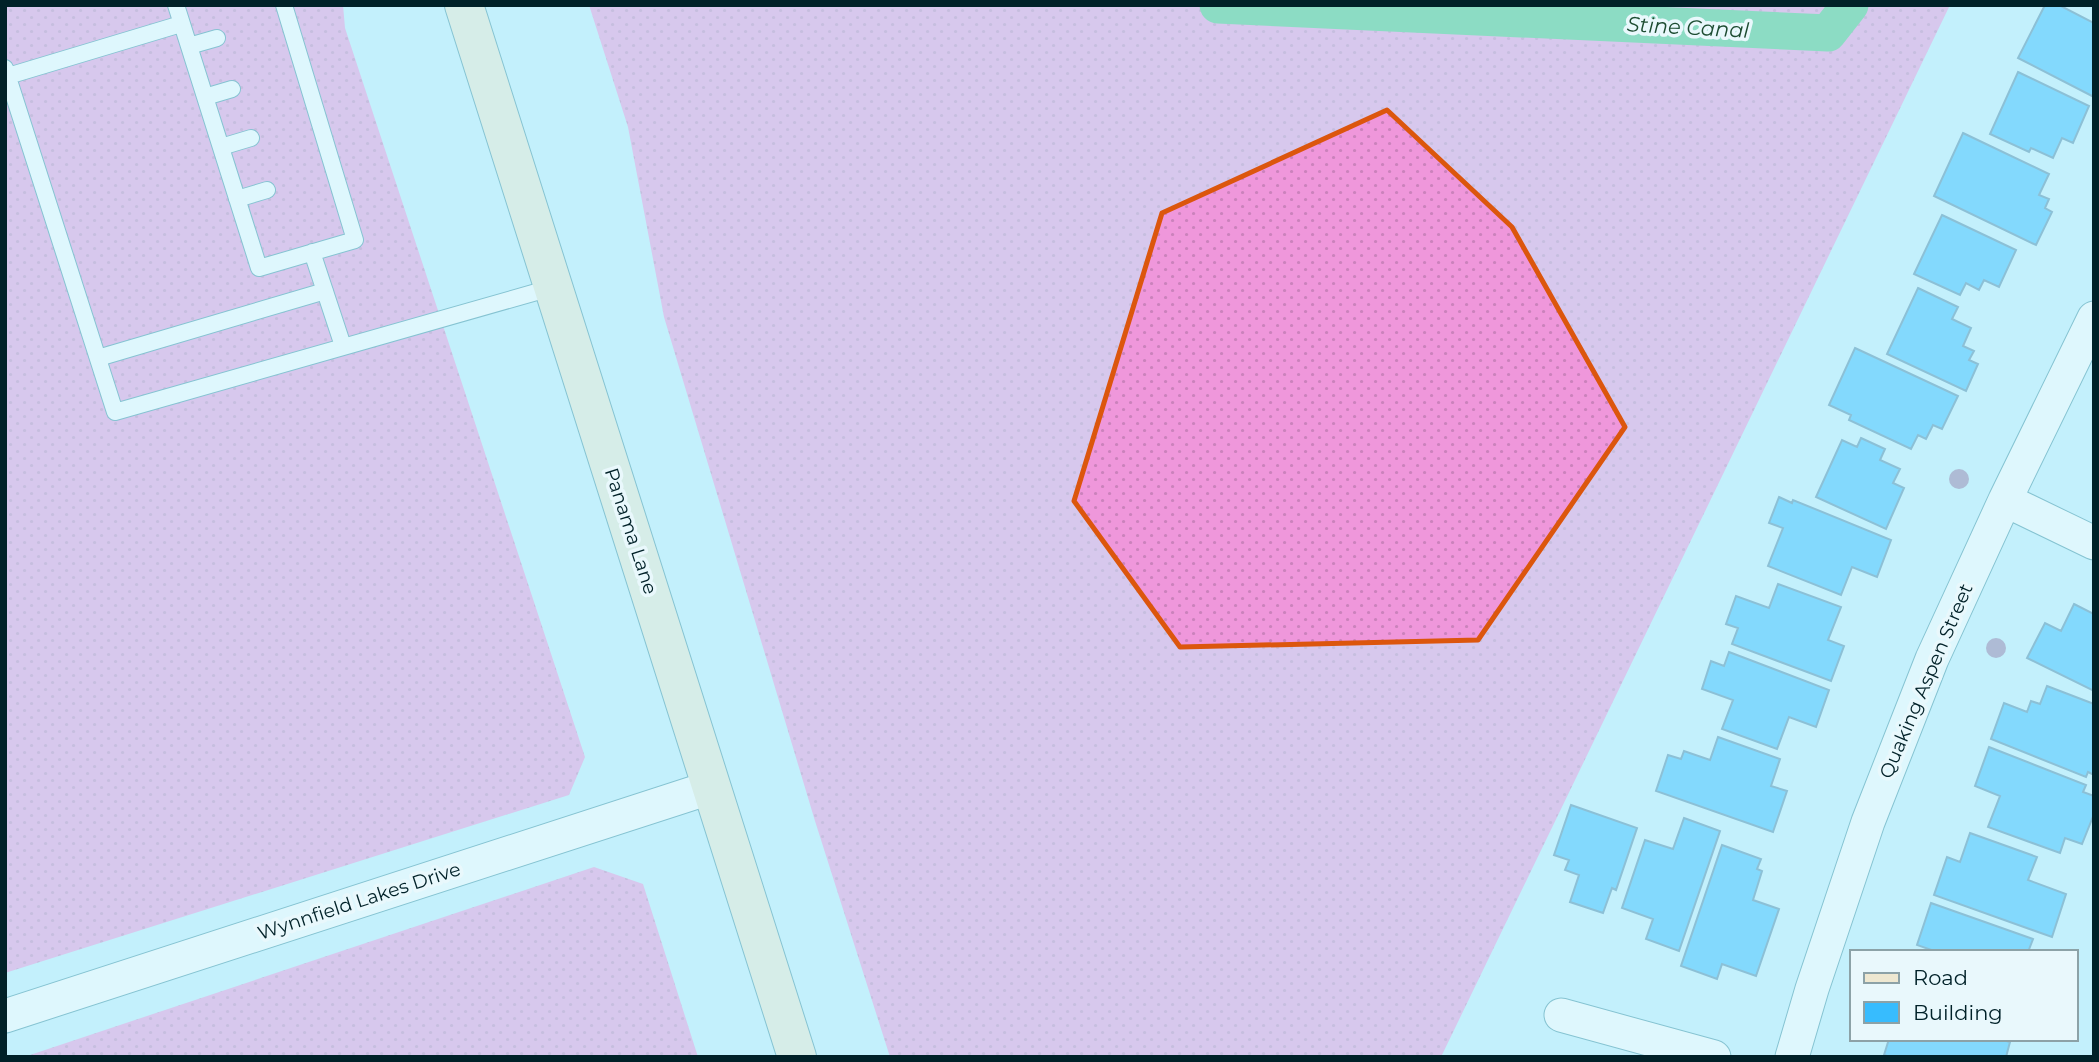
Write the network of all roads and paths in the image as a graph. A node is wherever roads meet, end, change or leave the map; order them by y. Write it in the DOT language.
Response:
graph roads {
  1 [pos="176,5"];
  2 [pos="464,5"];
  3 [pos="281,15"];
  4 [pos="181,24"];
  5 [pos="217,38"];
  6 [pos="189,46"];
  7 [pos="6,72"];
  8 [pos="232,89"];
  9 [pos="205,97"];
  10 [pos="319,118"];
  11 [pos="302,123"];
  12 [pos="251,138"];
  13 [pos="221,147"];
  14 [pos="267,190"];
  15 [pos="237,199"];
  16 [pos="312,253"];
  17 [pos="554,287"];
  18 [pos="325,291"];
  19 [pos="2094,318"];
  20 [pos="343,346"];
  21 [pos="98,358"];
  22 [pos="2005,500"];
  23 [pos="2094,543"];
  24 [pos="712,787"];
  25 [pos="1561,1014"];
  26 [pos="5,1016"];
  27 [pos="797,1057"];
  28 [pos="1714,1057"];
  29 [pos="1792,1057"];
  1 -- 4 [label="lane"];
  2 -- 17 [label="main road, Panama Lane"];
  3 -- 10 [label="lane"];
  4 -- 6 [label="lane"];
  4 -- 7 [label="lane"];
  5 -- 6 [label="lane"];
  6 -- 9 [label="lane"];
  7 -- 21 [label="lane"];
  8 -- 9 [label="lane"];
  9 -- 13 [label="lane"];
  10 -- 11 [label="lane"];
  10 -- 16 [label="lane"];
  12 -- 13 [label="lane"];
  13 -- 15 [label="lane"];
  14 -- 15 [label="lane"];
  15 -- 16 [label="lane"];
  16 -- 18 [label="lane"];
  17 -- 20 [label="lane"];
  17 -- 24 [label="main road, Panama Lane"];
  18 -- 20 [label="lane"];
  18 -- 21 [label="lane"];
  19 -- 22 [label="street, Quaking Aspen Street"];
  20 -- 21 [label="lane"];
  22 -- 23 [label="street"];
  22 -- 29 [label="street, Quaking Aspen Street"];
  24 -- 26 [label="street, Wynnfield Lakes Drive"];
  24 -- 27 [label="main road, Panama Lane"];
  25 -- 28 [label="street"];
}
